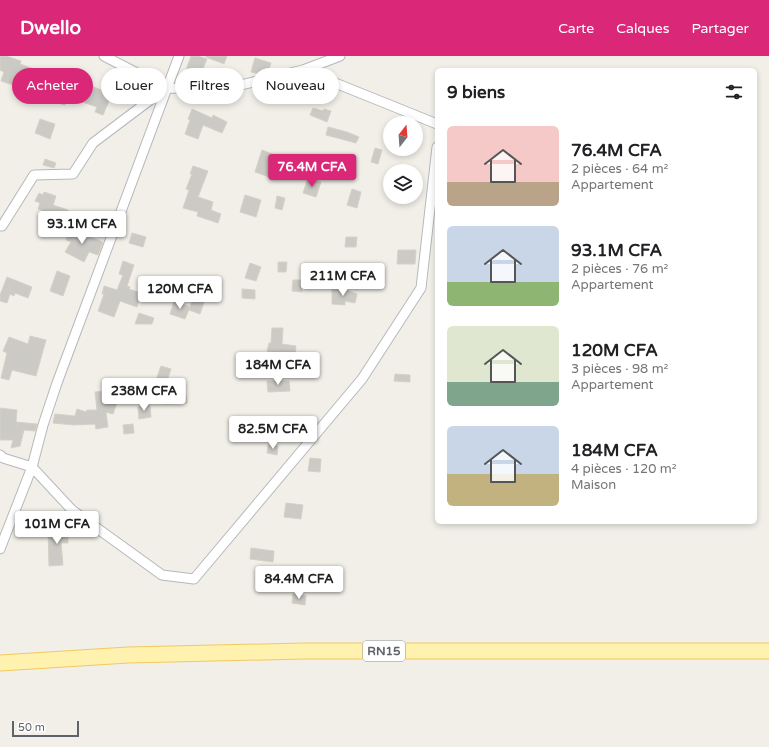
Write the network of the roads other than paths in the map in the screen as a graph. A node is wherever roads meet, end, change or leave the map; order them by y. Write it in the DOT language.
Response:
graph roads {
  1 [pos="104,56"];
  2 [pos="179,56"];
  3 [pos="340,56"];
  4 [pos="127,68"];
  5 [pos="308,68"];
  6 [pos="252,82"];
  7 [pos="339,85"];
  8 [pos="167,86"];
  9 [pos="167,88"];
  10 [pos="145,104"];
  11 [pos="160,104"];
  12 [pos="435,123"];
  13 [pos="435,165"];
  14 [pos="0,226"];
  15 [pos="0,455"];
  16 [pos="32,466"];
  17 [pos="0,549"];
  18 [pos="769,652"];
  19 [pos="0,663"];
  1 -- 4 [label="street"];
  2 -- 8 [label="street"];
  3 -- 5 [label="street"];
  6 -- 9 [label="street"];
  7 -- 12 [label="street"];
  10 -- 14 [label="street"];
  11 -- 16 [label="street"];
  13 -- 16 [label="street"];
  15 -- 16 [label="street"];
  16 -- 17 [label="street"];
  18 -- 19 [label="main road, RN15"];
}
